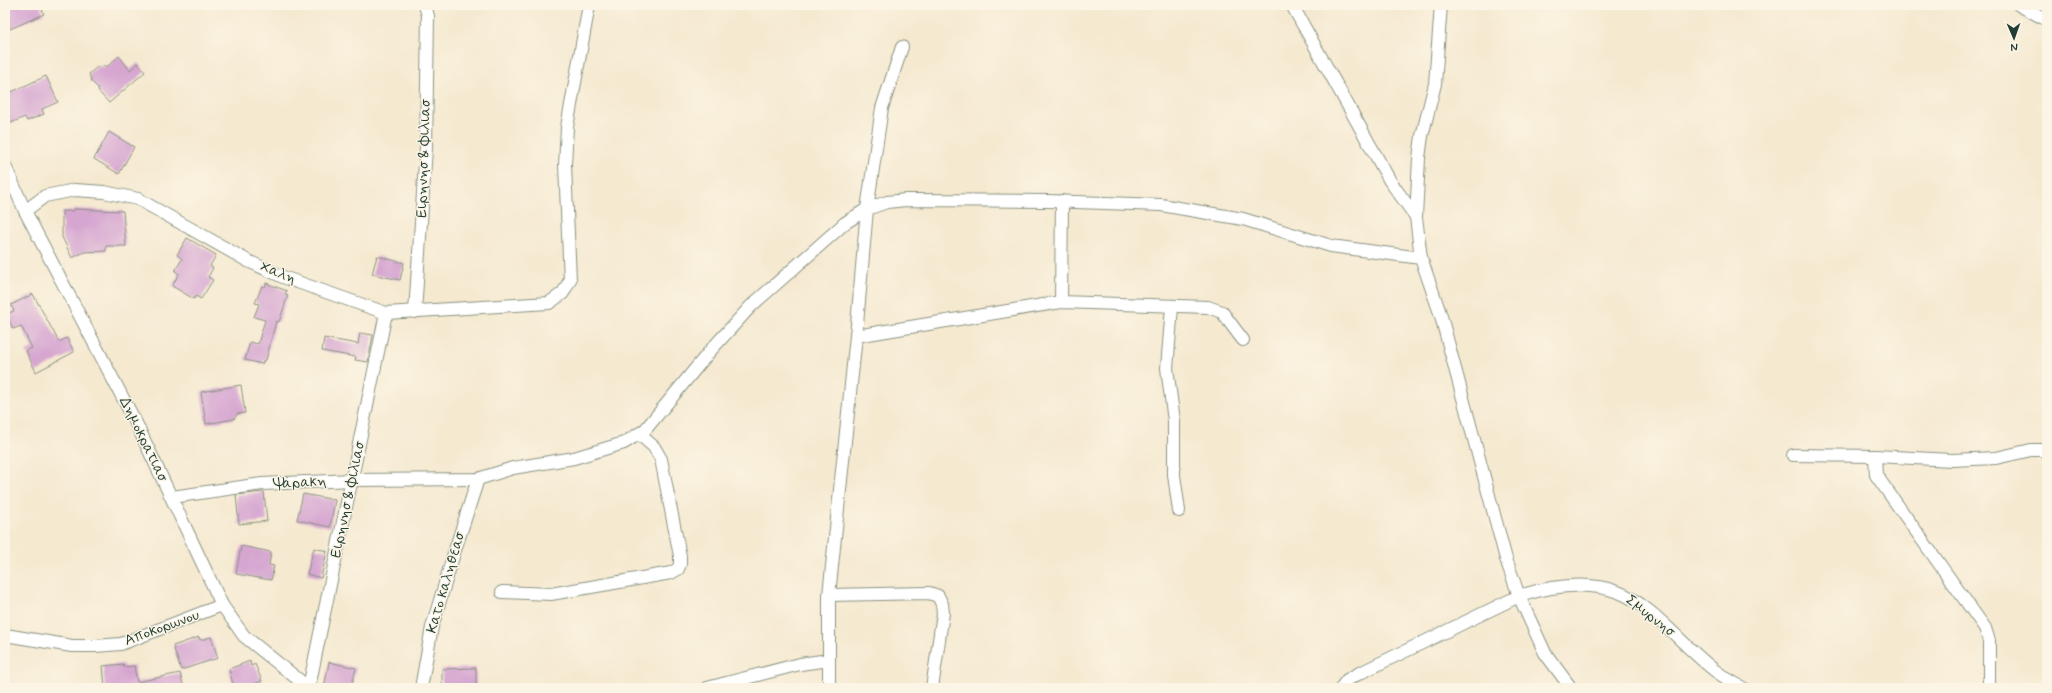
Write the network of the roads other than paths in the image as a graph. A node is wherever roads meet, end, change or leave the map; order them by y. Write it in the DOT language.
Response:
graph roads {
  1 [pos="425,5"];
  2 [pos="589,5"];
  3 [pos="1292,5"];
  4 [pos="1440,5"];
  5 [pos="2019,5"];
  6 [pos="2047,20"];
  7 [pos="902,47"];
  8 [pos="5,166"];
  9 [pos="1062,201"];
  10 [pos="867,209"];
  11 [pos="25,211"];
  12 [pos="1416,217"];
  13 [pos="1421,258"];
  14 [pos="1061,302"];
  15 [pos="1172,307"];
  16 [pos="415,312"];
  17 [pos="386,313"];
  18 [pos="856,336"];
  19 [pos="1244,340"];
  20 [pos="639,434"];
  21 [pos="2047,450"];
  22 [pos="1793,455"];
  23 [pos="1875,456"];
  24 [pos="353,480"];
  25 [pos="478,480"];
  26 [pos="172,497"];
  27 [pos="1179,511"];
  28 [pos="502,592"];
  29 [pos="829,595"];
  30 [pos="1519,596"];
  31 [pos="222,605"];
  32 [pos="5,635"];
  33 [pos="829,660"];
  34 [pos="309,688"];
  35 [pos="420,688"];
  36 [pos="706,688"];
  37 [pos="829,688"];
  38 [pos="932,688"];
  39 [pos="1341,688"];
  40 [pos="1571,688"];
  41 [pos="1743,688"];
  42 [pos="1988,688"];
  1 -- 16 [label="street, Ειρηνησ & Φιλιασ"];
  2 -- 16 [label="street, Χαλη"];
  3 -- 12 [label="street"];
  4 -- 12 [label="street"];
  5 -- 6 [label="street"];
  7 -- 10 [label="street"];
  8 -- 11 [label="street, Δημοκρατιασ"];
  9 -- 10 [label="street, Ψαρακη"];
  9 -- 13 [label="street, Ψαρακη"];
  9 -- 14 [label="street"];
  10 -- 18 [label="street"];
  10 -- 20 [label="street, Ψαρακη"];
  11 -- 17 [label="street, Χαλη"];
  11 -- 26 [label="street, Δημοκρατιασ"];
  12 -- 13 [label="street"];
  13 -- 30 [label="street"];
  14 -- 15 [label="street"];
  14 -- 18 [label="street"];
  15 -- 19 [label="street"];
  15 -- 27 [label="street"];
  16 -- 17 [label="street, Χαλη"];
  17 -- 24 [label="street, Ειρηνησ & Φιλιασ"];
  18 -- 29 [label="street"];
  20 -- 25 [label="street, Ψαρακη"];
  20 -- 28 [label="street"];
  21 -- 23 [label="street"];
  22 -- 23 [label="street"];
  23 -- 42 [label="street"];
  24 -- 25 [label="street, Ψαρακη"];
  24 -- 26 [label="street, Ψαρακη"];
  24 -- 34 [label="street, Ειρηνησ & Φιλιασ"];
  25 -- 35 [label="street, Κατο καληθεασ"];
  26 -- 31 [label="street, Δημοκρατιασ"];
  29 -- 33 [label="street"];
  29 -- 38 [label="street"];
  30 -- 39 [label="street, Σμυρνησ"];
  30 -- 40 [label="street"];
  30 -- 41 [label="street, Σμυρνησ"];
  31 -- 32 [label="street, Αποκορωνου"];
  31 -- 34 [label="street, Δημοκρατιασ"];
  33 -- 36 [label="street"];
  33 -- 37 [label="street"];
}
